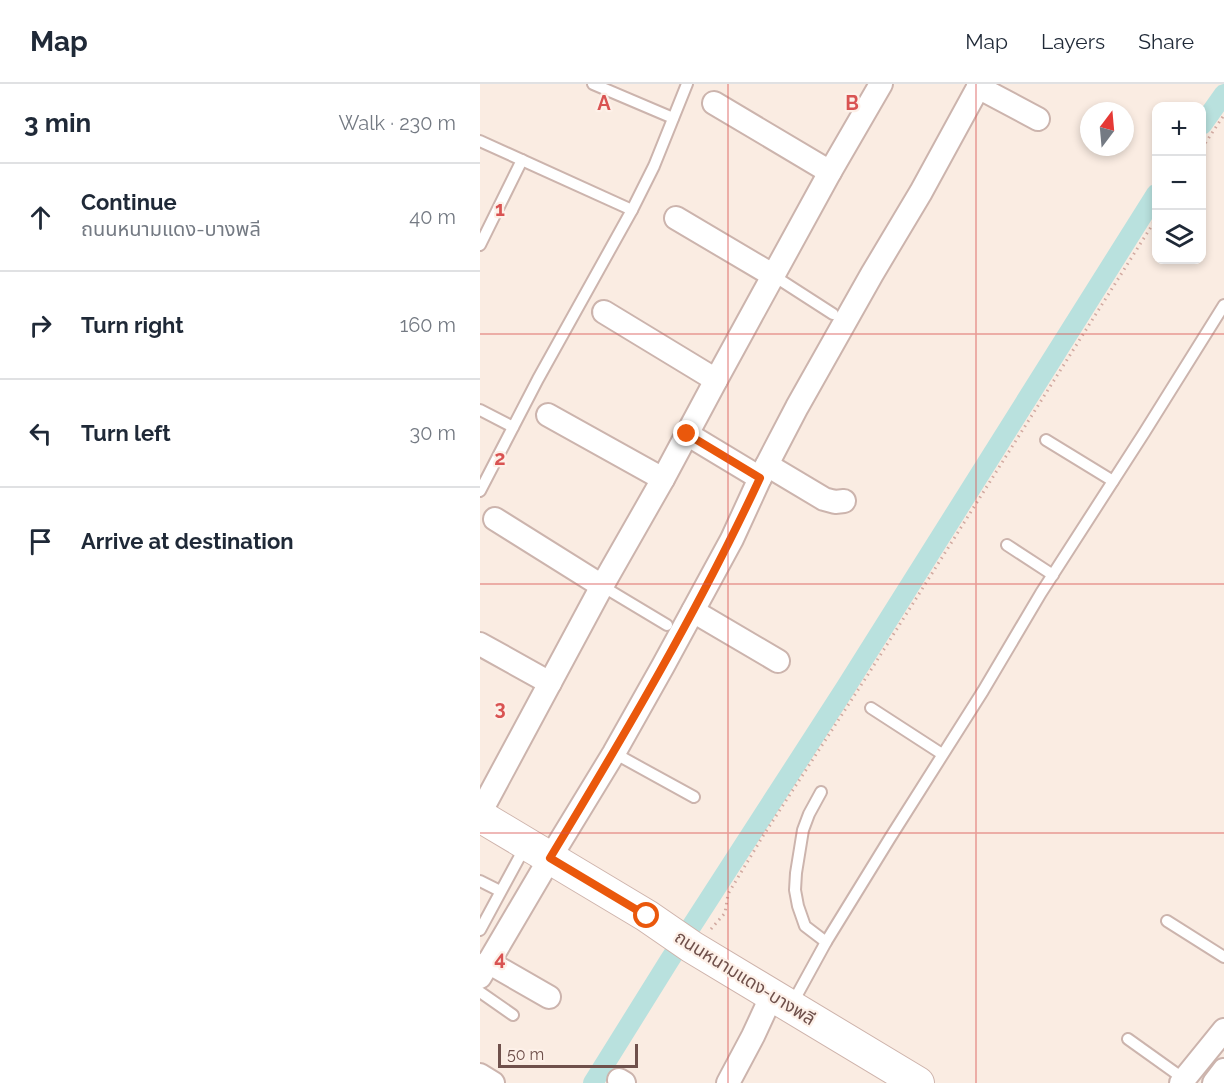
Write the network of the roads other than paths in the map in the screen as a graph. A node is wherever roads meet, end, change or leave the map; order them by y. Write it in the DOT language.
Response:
graph roads {
  1 [pos="593,84"];
  2 [pos="687,84"];
  3 [pos="880,84"];
  4 [pos="979,85"];
  5 [pos="714,104"];
  6 [pos="673,118"];
  7 [pos="1038,118"];
  8 [pos="480,141"];
  9 [pos="522,160"];
  10 [pos="830,172"];
  11 [pos="632,210"];
  12 [pos="676,218"];
  13 [pos="480,245"];
  14 [pos="774,276"];
  15 [pos="1224,304"];
  16 [pos="604,312"];
  17 [pos="833,314"];
  18 [pos="716,380"];
  19 [pos="480,410"];
  20 [pos="548,415"];
  21 [pos="513,427"];
  22 [pos="687,434"];
  23 [pos="1046,440"];
  24 [pos="764,472"];
  25 [pos="663,479"];
  26 [pos="1113,481"];
  27 [pos="480,491"];
  28 [pos="844,501"];
  29 [pos="495,519"];
  30 [pos="1007,545"];
  31 [pos="1053,575"];
  32 [pos="602,586"];
  33 [pos="693,612"];
  34 [pos="667,625"];
  35 [pos="480,644"];
  36 [pos="778,661"];
  37 [pos="550,683"];
  38 [pos="871,708"];
  39 [pos="614,753"];
  40 [pos="942,754"];
  41 [pos="821,792"];
  42 [pos="694,797"];
  43 [pos="480,815"];
  44 [pos="538,851"];
  45 [pos="480,881"];
  46 [pos="500,891"];
  47 [pos="1167,921"];
  48 [pos="480,930"];
  49 [pos="826,942"];
  50 [pos="1224,957"];
  51 [pos="484,970"];
  52 [pos="480,992"];
  53 [pos="549,998"];
  54 [pos="781,1001"];
  55 [pos="513,1015"];
  56 [pos="1224,1030"];
  57 [pos="1128,1039"];
  58 [pos="1224,1070"];
  59 [pos="480,1075"];
  60 [pos="1183,1081"];
  61 [pos="493,1083"];
  62 [pos="728,1083"];
  63 [pos="918,1083"];
  64 [pos="1214,1083"];
  1 -- 6 [label="lane"];
  2 -- 6 [label="lane"];
  3 -- 10 [label="street"];
  4 -- 7 [label="street"];
  4 -- 24 [label="street"];
  5 -- 10 [label="street"];
  6 -- 11 [label="lane"];
  8 -- 9 [label="lane"];
  9 -- 11 [label="lane"];
  9 -- 13 [label="lane"];
  10 -- 14 [label="street"];
  11 -- 21 [label="lane"];
  12 -- 14 [label="street"];
  14 -- 17 [label="lane"];
  14 -- 18 [label="street"];
  15 -- 26 [label="lane"];
  16 -- 18 [label="street"];
  18 -- 22 [label="street"];
  19 -- 21 [label="lane"];
  20 -- 25 [label="street"];
  21 -- 27 [label="lane"];
  22 -- 24 [label="street"];
  22 -- 25 [label="street"];
  23 -- 26 [label="lane"];
  24 -- 28 [label="street"];
  24 -- 33 [label="street"];
  25 -- 32 [label="street"];
  26 -- 31 [label="lane"];
  29 -- 32 [label="street"];
  30 -- 31 [label="lane"];
  31 -- 40 [label="lane"];
  32 -- 34 [label="lane"];
  32 -- 37 [label="street"];
  33 -- 36 [label="street"];
  33 -- 39 [label="street"];
  35 -- 37 [label="street"];
  37 -- 43 [label="street"];
  38 -- 40 [label="lane"];
  39 -- 42 [label="lane"];
  39 -- 44 [label="street"];
  40 -- 49 [label="lane"];
  41 -- 49 [label="lane"];
  43 -- 44 [label="main road, ถนนหนามแดง-บางพลี"];
  44 -- 46 [label="lane"];
  44 -- 51 [label="street"];
  44 -- 54 [label="main road, ถนนหนามแดง-บางพลี"];
  45 -- 46 [label="lane"];
  46 -- 48 [label="lane"];
  47 -- 50 [label="lane"];
  49 -- 54 [label="lane"];
  51 -- 53 [label="street"];
  52 -- 55 [label="lane"];
  54 -- 62 [label="street"];
  54 -- 63 [label="main road, ถนนหนามแดง-บางพลี"];
  56 -- 60 [label="street"];
  57 -- 60 [label="lane"];
  58 -- 64 [label="street"];
  59 -- 61 [label="street"];
}
